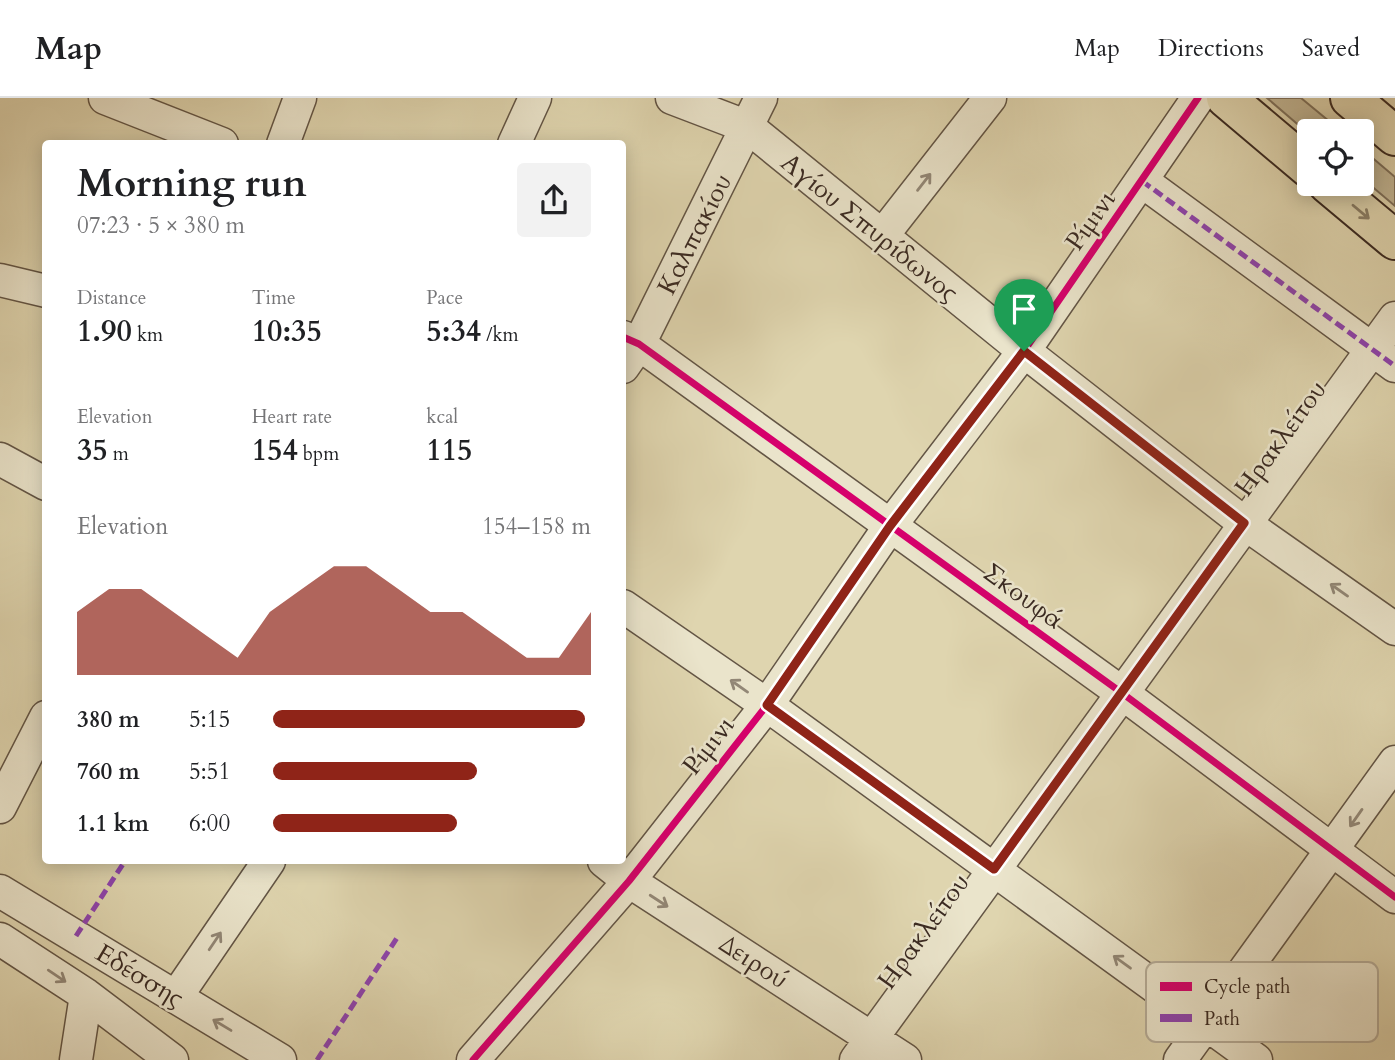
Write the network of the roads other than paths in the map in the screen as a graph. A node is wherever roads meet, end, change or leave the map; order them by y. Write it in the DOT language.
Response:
graph roads {
  1 [pos="105,98"];
  2 [pos="300,98"];
  3 [pos="535,98"];
  4 [pos="672,98"];
  5 [pos="761,98"];
  6 [pos="990,98"];
  7 [pos="1198,98"];
  8 [pos="1226,98"];
  9 [pos="1350,98"];
  10 [pos="748,128"];
  11 [pos="1395,136"];
  12 [pos="212,140"];
  13 [pos="284,140"];
  14 [pos="516,140"];
  15 [pos="1297,158"];
  16 [pos="1142,181"];
  17 [pos="1342,196"];
  18 [pos="882,236"];
  19 [pos="1395,240"];
  20 [pos="0,280"];
  21 [pos="42,290"];
  22 [pos="1395,318"];
  23 [pos="628,349"];
  24 [pos="1024,351"];
  25 [pos="1383,358"];
  26 [pos="0,458"];
  27 [pos="42,482"];
  28 [pos="1244,523"];
  29 [pos="890,526"];
  30 [pos="626,608"];
  31 [pos="1395,629"];
  32 [pos="1122,694"];
  33 [pos="767,705"];
  34 [pos="42,725"];
  35 [pos="1395,762"];
  36 [pos="0,807"];
  37 [pos="1332,853"];
  38 [pos="267,864"];
  39 [pos="608,864"];
  40 [pos="994,869"];
  41 [pos="629,881"];
  42 [pos="0,891"];
  43 [pos="1395,897"];
  44 [pos="0,939"];
  45 [pos="1254,962"];
  46 [pos="1146,981"];
  47 [pos="86,995"];
  48 [pos="176,997"];
  49 [pos="1195,1042"];
  50 [pos="1231,1042"];
  51 [pos="864,1049"];
  52 [pos="76,1060"];
  53 [pos="172,1060"];
  54 [pos="280,1060"];
  55 [pos="473,1060"];
  56 [pos="905,1060"];
  57 [pos="1180,1060"];
  58 [pos="1256,1060"];
  1 -- 12 [label="street"];
  2 -- 13 [label="street"];
  3 -- 14 [label="street"];
  4 -- 10 [label="street, Αγίου Σπυρίδωνος"];
  5 -- 10 [label="street, Καλπακίου"];
  18 -- 6 [label="street, one-way"];
  7 -- 16 [label="street, Ρίμινι"];
  8 -- 15 [label="highway"];
  9 -- 11 [label="highway"];
  10 -- 18 [label="street, Αγίου Σπυρίδωνος"];
  10 -- 23 [label="street, Καλπακίου"];
  16 -- 24 [label="street, Ρίμινι"];
  16 -- 25 [label="street"];
  17 -- 19 [label="highway, one-way"];
  18 -- 24 [label="street, Αγίου Σπυρίδωνος"];
  20 -- 21 [label="street"];
  22 -- 25 [label="street, Ηρακλείτου"];
  23 -- 29 [label="street, Σκουφά"];
  24 -- 28 [label="street, Αγίου Σπυρίδωνος"];
  24 -- 29 [label="street, Ρίμινι"];
  25 -- 28 [label="street, Ηρακλείτου"];
  26 -- 27 [label="street"];
  31 -- 28 [label="street, Αγίου Σπυρίδωνος, one-way"];
  28 -- 32 [label="street, Ηρακλείτου"];
  29 -- 32 [label="street, Σκουφά"];
  29 -- 33 [label="street, Ρίμινι"];
  33 -- 30 [label="street, one-way"];
  32 -- 37 [label="street, Σκουφά"];
  32 -- 40 [label="street, Ηρακλείτου"];
  33 -- 40 [label="street"];
  33 -- 41 [label="street, Ρίμινι"];
  34 -- 36 [label="street"];
  35 -- 37 [label="street, one-way"];
  37 -- 43 [label="street, Σκουφά"];
  37 -- 45 [label="street"];
  48 -- 38 [label="street, one-way"];
  39 -- 41 [label="street, Δειρού"];
  46 -- 40 [label="street, one-way"];
  40 -- 51 [label="street, Ηρακλείτου"];
  41 -- 51 [label="street, Δειρού, one-way"];
  41 -- 55 [label="street, Ρίμινι"];
  42 -- 48 [label="street, Εδέσσης"];
  44 -- 47 [label="street, Εδέσσης, one-way"];
  47 -- 52 [label="street"];
  47 -- 53 [label="street, Εδέσσης"];
  54 -- 48 [label="street, Εδέσσης, one-way"];
  49 -- 57 [label="street"];
  50 -- 58 [label="street"];
  51 -- 56 [label="street, Δειρού"];
}
